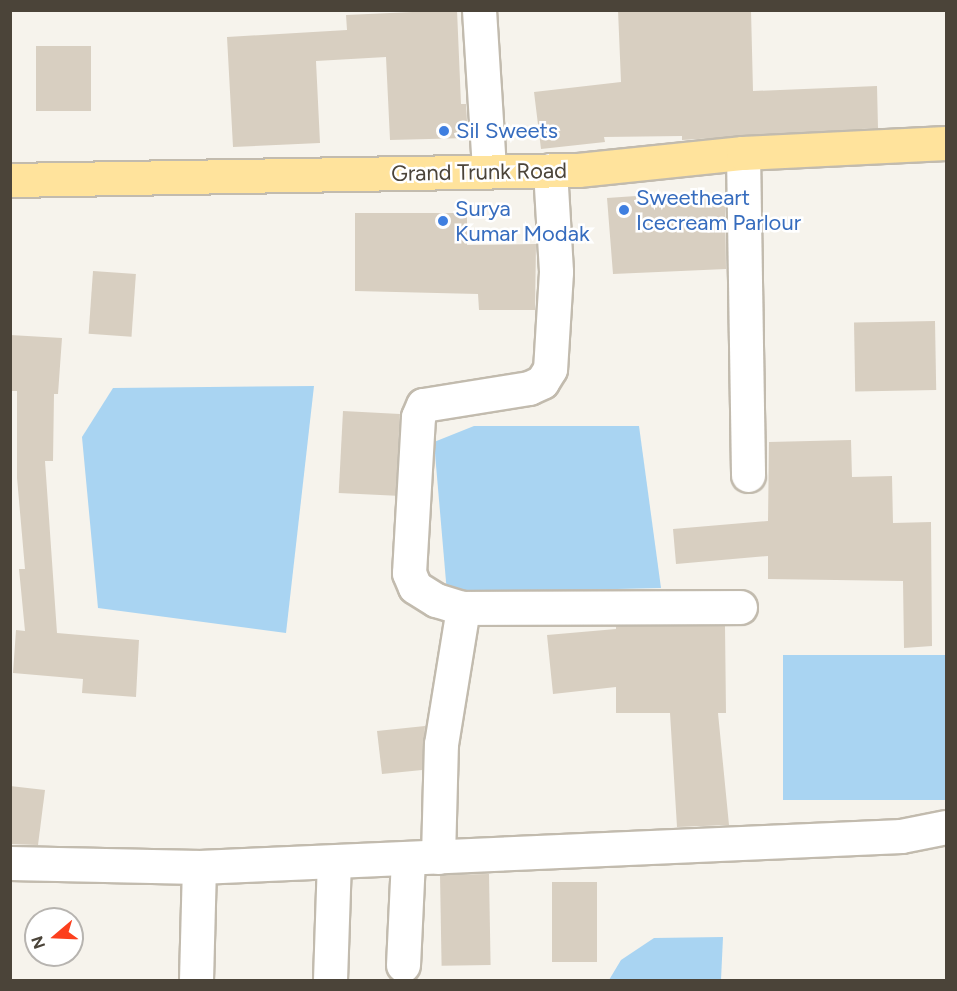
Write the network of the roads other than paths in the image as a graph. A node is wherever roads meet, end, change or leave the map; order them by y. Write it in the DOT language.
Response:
graph roads {
  1 [pos="479,10"];
  2 [pos="946,142"];
  3 [pos="743,153"];
  4 [pos="550,170"];
  5 [pos="489,171"];
  6 [pos="10,180"];
  7 [pos="748,476"];
  8 [pos="740,607"];
  9 [pos="463,608"];
  10 [pos="946,827"];
  11 [pos="423,858"];
  12 [pos="334,861"];
  13 [pos="10,863"];
  14 [pos="199,867"];
  15 [pos="404,965"];
  16 [pos="196,981"];
  17 [pos="330,981"];
  1 -- 5 [label="street"];
  2 -- 3 [label="main road, Grand Trunk Road"];
  3 -- 4 [label="main road, Grand Trunk Road"];
  3 -- 7 [label="street"];
  4 -- 5 [label="main road, Grand Trunk Road"];
  4 -- 9 [label="street"];
  5 -- 6 [label="main road, Grand Trunk Road"];
  8 -- 9 [label="street"];
  9 -- 11 [label="street"];
  10 -- 11 [label="street"];
  11 -- 12 [label="street"];
  11 -- 15 [label="street"];
  12 -- 14 [label="street"];
  12 -- 17 [label="street"];
  13 -- 14 [label="street"];
  14 -- 16 [label="street"];
}
